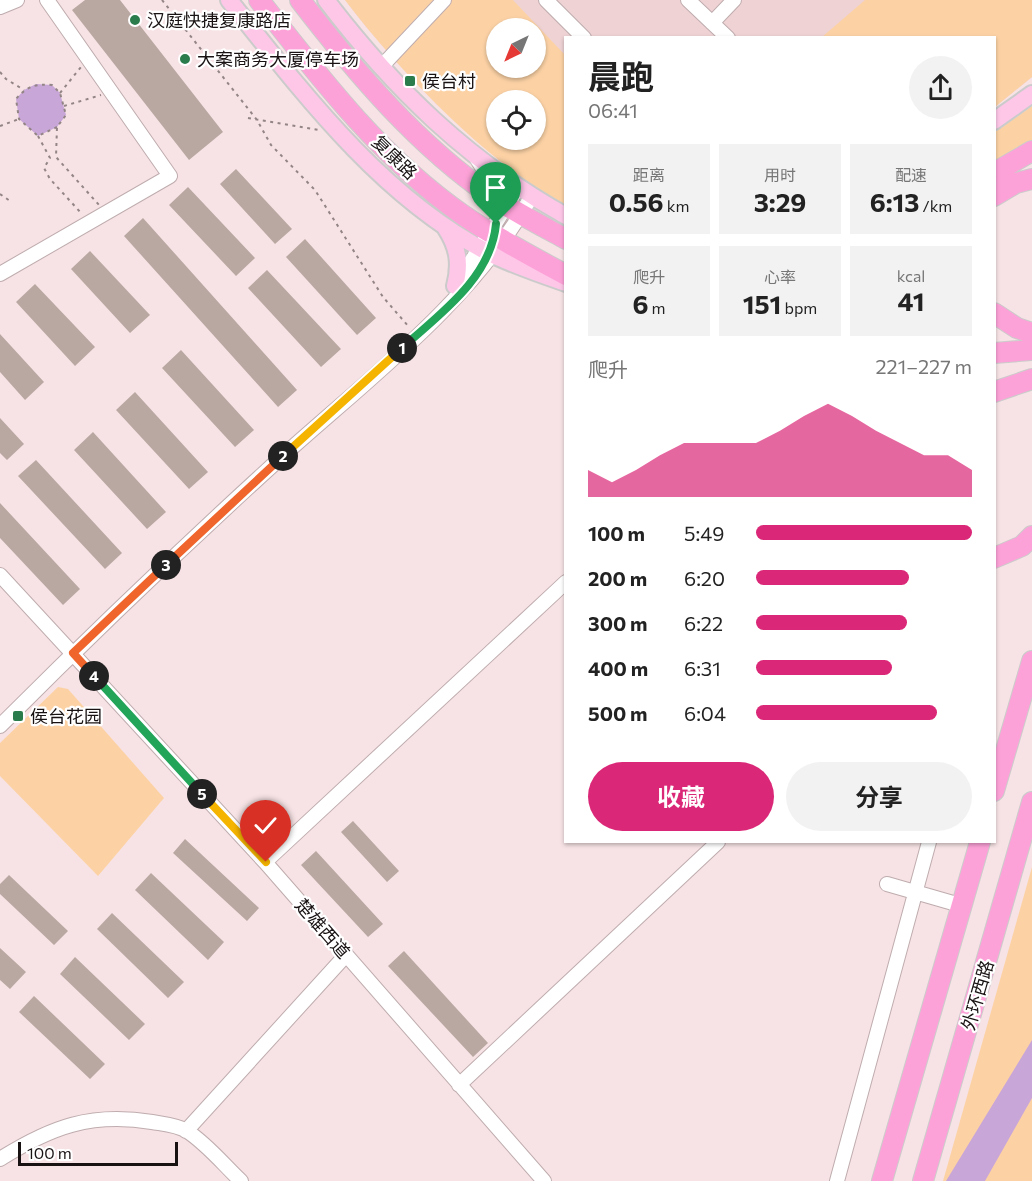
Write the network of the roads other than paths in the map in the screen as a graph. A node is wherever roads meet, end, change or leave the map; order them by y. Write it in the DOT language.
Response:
graph roads {
  1 [pos="17,0"];
  2 [pos="47,0"];
  3 [pos="229,0"];
  4 [pos="260,0"];
  5 [pos="300,0"];
  6 [pos="326,0"];
  7 [pos="444,0"];
  8 [pos="546,0"];
  9 [pos="688,0"];
  10 [pos="726,0"];
  11 [pos="734,0"];
  12 [pos="0,7"];
  13 [pos="710,21"];
  14 [pos="582,36"];
  15 [pos="726,36"];
  16 [pos="381,68"];
  17 [pos="1032,94"];
  18 [pos="996,120"];
  19 [pos="1032,151"];
  20 [pos="475,157"];
  21 [pos="996,172"];
  22 [pos="1032,179"];
  23 [pos="525,192"];
  24 [pos="996,195"];
  25 [pos="507,206"];
  26 [pos="564,215"];
  27 [pos="443,224"];
  28 [pos="564,230"];
  29 [pos="564,238"];
  30 [pos="493,242"];
  31 [pos="0,274"];
  32 [pos="564,274"];
  33 [pos="564,282"];
  34 [pos="455,286"];
  35 [pos="996,314"];
  36 [pos="1025,330"];
  37 [pos="1032,350"];
  38 [pos="996,353"];
  39 [pos="1032,378"];
  40 [pos="996,379"];
  41 [pos="996,391"];
  42 [pos="1032,536"];
  43 [pos="996,557"];
  44 [pos="0,574"];
  45 [pos="564,584"];
  46 [pos="70,650"];
  47 [pos="1032,661"];
  48 [pos="0,714"];
  49 [pos="0,726"];
  50 [pos="996,784"];
  51 [pos="1031,805"];
  52 [pos="717,843"];
  53 [pos="929,843"];
  54 [pos="980,843"];
  55 [pos="266,862"];
  56 [pos="887,884"];
  57 [pos="917,891"];
  58 [pos="960,905"];
  59 [pos="346,954"];
  60 [pos="459,1085"];
  61 [pos="186,1131"];
  62 [pos="0,1160"];
  63 [pos="242,1181"];
  64 [pos="544,1181"];
  65 [pos="837,1181"];
  66 [pos="882,1181"];
  67 [pos="923,1181"];
  1 -- 12 [label="street"];
  2 -- 31 [label="street"];
  3 -- 27 [label="main road"];
  4 -- 30 [label="highway, 复康路"];
  5 -- 25 [label="highway, 复康路"];
  6 -- 16 [label="main road"];
  7 -- 16 [label="street"];
  8 -- 14 [label="street"];
  9 -- 13 [label="street"];
  10 -- 13 [label="street"];
  11 -- 13 [label="street"];
  13 -- 15 [label="street"];
  16 -- 20 [label="main road"];
  17 -- 18 [label="main road"];
  19 -- 21 [label="highway"];
  20 -- 23 [label="main road"];
  20 -- 25 [label="street"];
  22 -- 24 [label="highway"];
  23 -- 25 [label="street"];
  23 -- 26 [label="main road"];
  23 -- 28 [label="main road"];
  25 -- 29 [label="highway, 复康路"];
  25 -- 30 [label="street"];
  25 -- 30 [label="street"];
  27 -- 30 [label="main road"];
  27 -- 34 [label="main road"];
  30 -- 32 [label="highway, 复康路"];
  30 -- 33 [label="main road"];
  30 -- 34 [label="street"];
  30 -- 46 [label="street"];
  34 -- 46 [label="street"];
  35 -- 36 [label="highway"];
  37 -- 38 [label="highway"];
  39 -- 40 [label="highway"];
  39 -- 41 [label="highway"];
  42 -- 43 [label="highway"];
  44 -- 46 [label="street, 楚雄西道"];
  45 -- 55 [label="street"];
  46 -- 48 [label="street"];
  46 -- 49 [label="street"];
  46 -- 55 [label="street, 楚雄西道"];
  47 -- 50 [label="highway"];
  51 -- 67 [label="highway, 外环西路"];
  52 -- 60 [label="street"];
  53 -- 57 [label="street"];
  54 -- 58 [label="highway"];
  55 -- 59 [label="street, 楚雄西道"];
  56 -- 57 [label="street"];
  57 -- 58 [label="street"];
  57 -- 65 [label="street"];
  58 -- 66 [label="highway"];
  59 -- 60 [label="street, 楚雄西道"];
  59 -- 61 [label="street"];
  60 -- 64 [label="street, 楚雄西道"];
  61 -- 62 [label="street"];
  61 -- 63 [label="street"];
}
